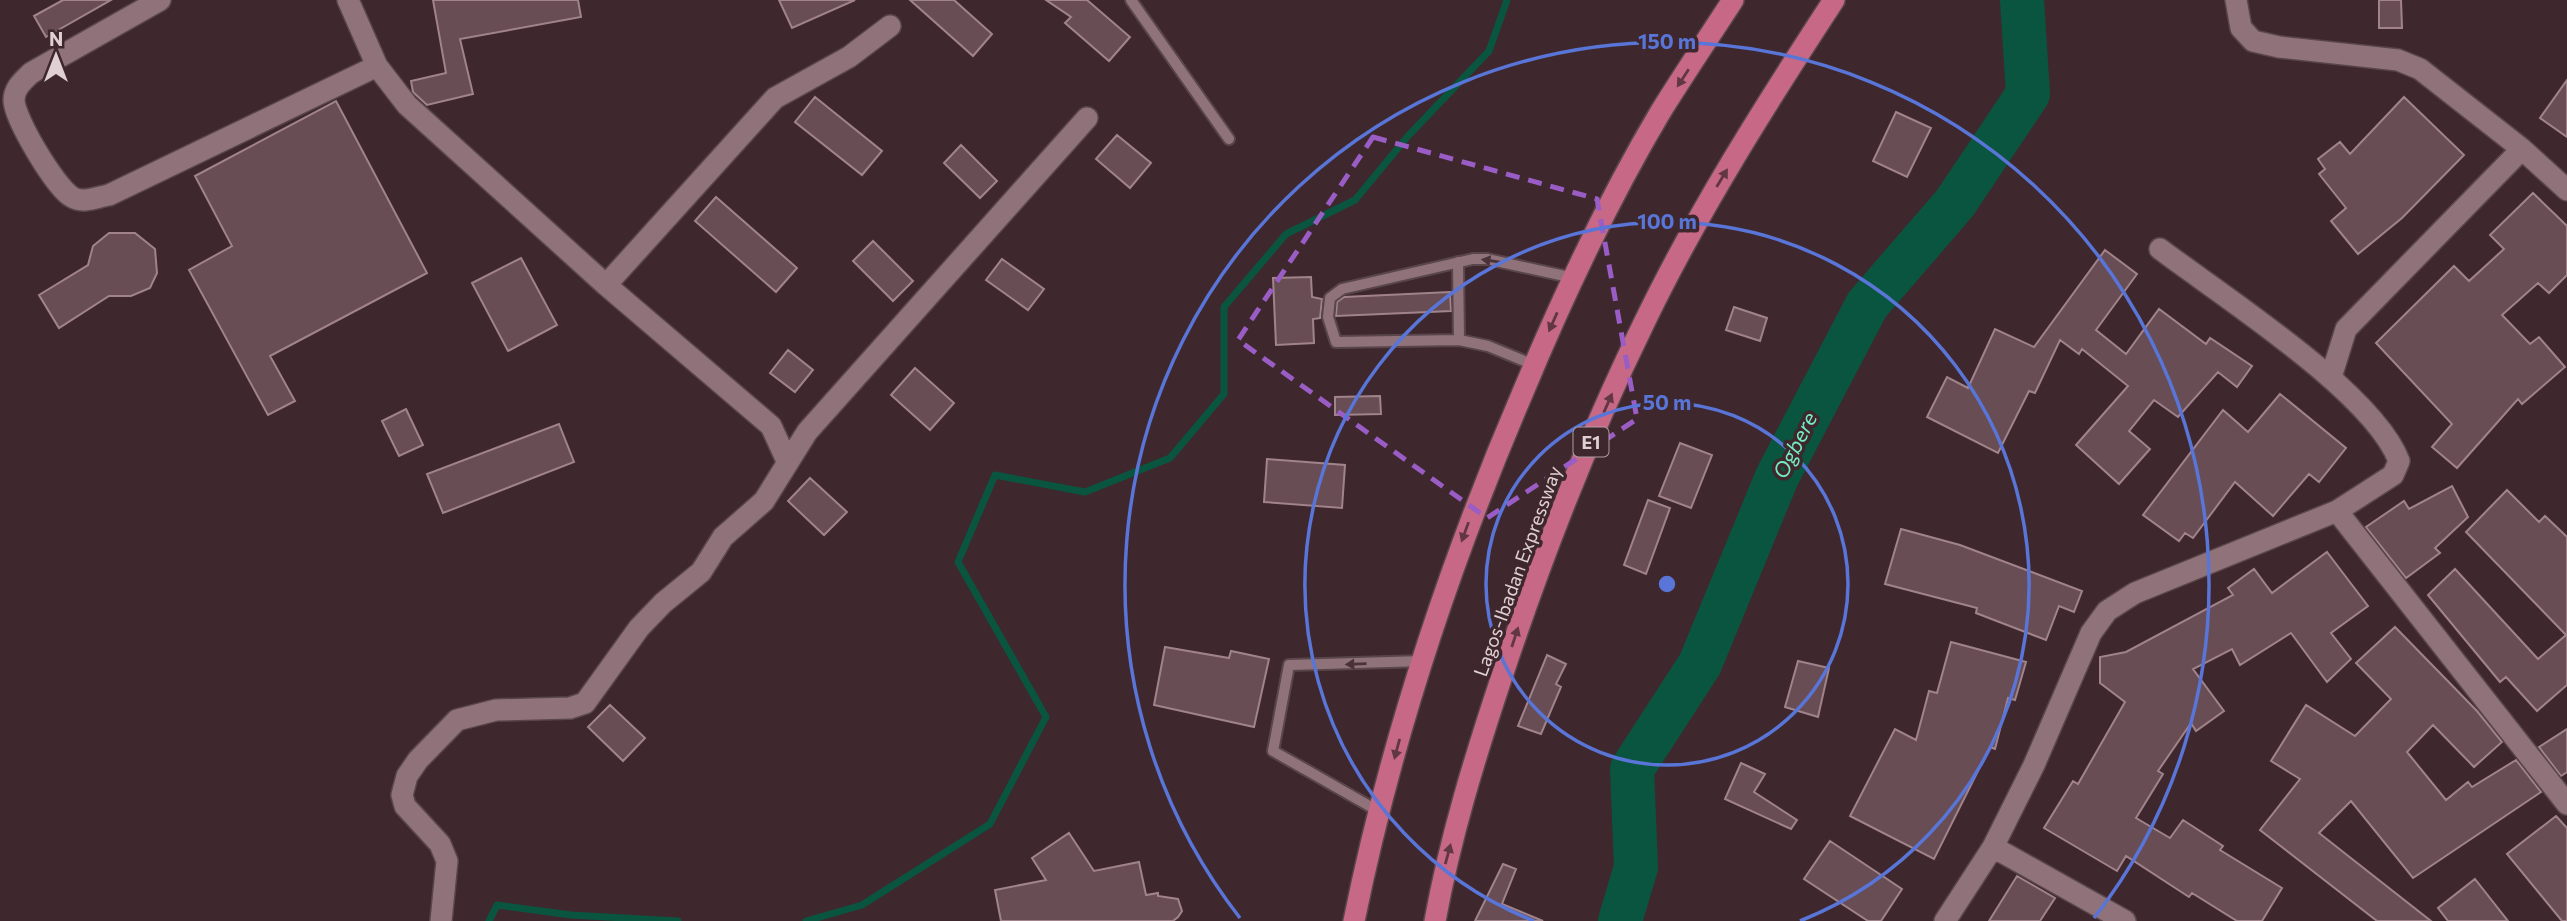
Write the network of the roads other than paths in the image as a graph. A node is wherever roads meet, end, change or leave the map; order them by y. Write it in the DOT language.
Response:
graph roads {
  1 [pos="160,0"];
  2 [pos="348,0"];
  3 [pos="1131,0"];
  4 [pos="1733,0"];
  5 [pos="1834,0"];
  6 [pos="2236,0"];
  7 [pos="890,26"];
  8 [pos="377,66"];
  9 [pos="1087,118"];
  10 [pos="1229,139"];
  11 [pos="2522,149"];
  12 [pos="2567,190"];
  13 [pos="2160,249"];
  14 [pos="1458,262"];
  15 [pos="1574,278"];
  16 [pos="606,285"];
  17 [pos="1459,340"];
  18 [pos="1534,365"];
  19 [pos="2331,377"];
  20 [pos="771,426"];
  21 [pos="807,432"];
  22 [pos="787,461"];
  23 [pos="2337,511"];
  24 [pos="1423,661"];
  25 [pos="2567,804"];
  26 [pos="1380,812"];
  27 [pos="1993,847"];
  28 [pos="441,921"];
  29 [pos="1354,921"];
  30 [pos="1435,921"];
  31 [pos="1945,921"];
  32 [pos="2125,921"];
  1 -- 8 [label="street"];
  2 -- 8 [label="street"];
  3 -- 10 [label="lane"];
  4 -- 15 [label="highway, one-way"];
  30 -- 5 [label="highway, Lagos-Ibadan Expressway / E1, one-way"];
  6 -- 11 [label="street"];
  7 -- 16 [label="street"];
  8 -- 16 [label="street"];
  9 -- 21 [label="street"];
  11 -- 12 [label="street"];
  11 -- 19 [label="street"];
  13 -- 19 [label="street"];
  15 -- 14 [label="lane, one-way"];
  14 -- 17 [label="lane"];
  14 -- 17 [label="lane"];
  15 -- 18 [label="highway, one-way"];
  16 -- 20 [label="street"];
  17 -- 18 [label="lane"];
  18 -- 24 [label="highway, one-way"];
  19 -- 23 [label="street"];
  20 -- 21 [label="street"];
  20 -- 22 [label="street"];
  21 -- 22 [label="street"];
  22 -- 28 [label="street"];
  23 -- 25 [label="street"];
  23 -- 27 [label="street"];
  24 -- 26 [label="highway, one-way"];
  24 -- 26 [label="lane, one-way"];
  26 -- 29 [label="highway"];
  27 -- 31 [label="street"];
  27 -- 32 [label="street"];
}
